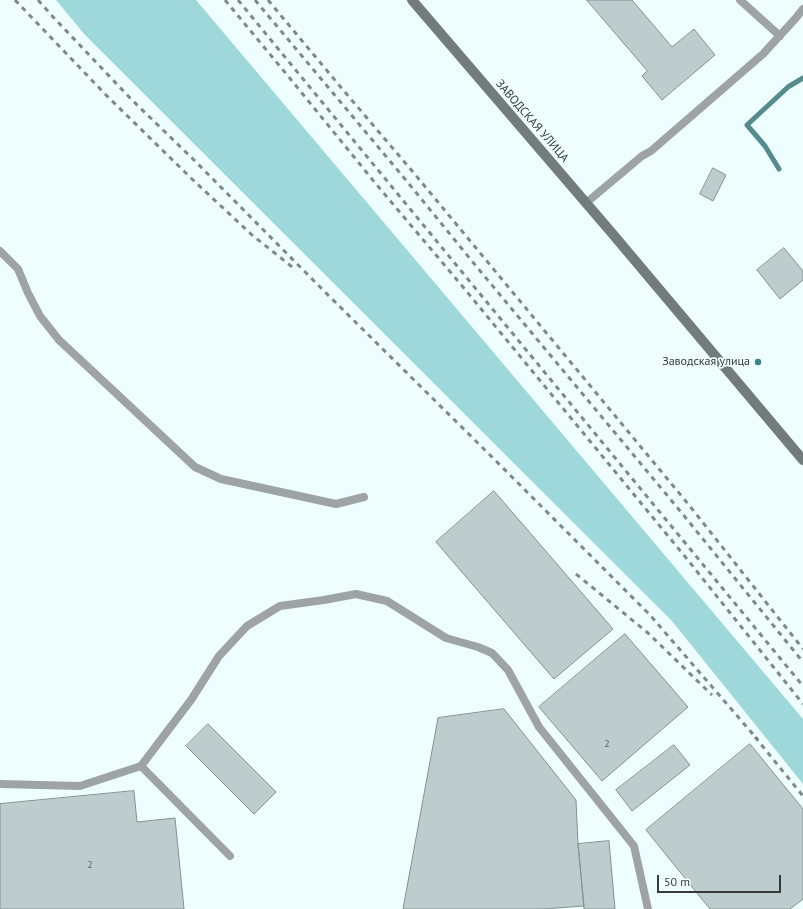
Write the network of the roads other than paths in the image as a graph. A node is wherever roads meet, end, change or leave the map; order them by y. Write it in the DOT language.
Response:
graph roads {
  1 [pos="412,0"];
  2 [pos="740,0"];
  3 [pos="803,9"];
  4 [pos="780,36"];
  5 [pos="586,203"];
  6 [pos="0,252"];
  7 [pos="803,460"];
  8 [pos="364,497"];
  9 [pos="141,766"];
  10 [pos="0,784"];
  11 [pos="230,856"];
  12 [pos="648,909"];
  1 -- 5 [label="street, ЗАВОДСКАЯ УЛИЦА"];
  2 -- 4 [label="lane"];
  3 -- 4 [label="lane"];
  4 -- 5 [label="lane"];
  5 -- 7 [label="street, ЗАВОДСКАЯ УЛИЦА"];
  6 -- 8 [label="lane"];
  9 -- 10 [label="lane"];
  9 -- 11 [label="lane"];
  9 -- 12 [label="lane"];
}
